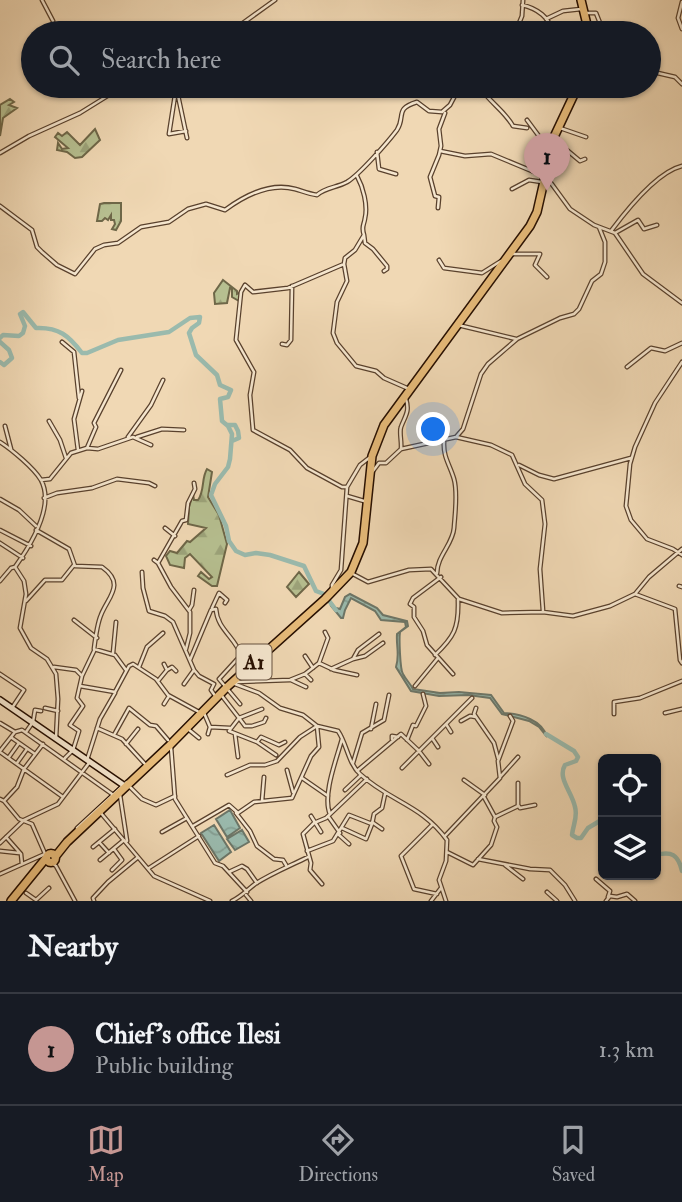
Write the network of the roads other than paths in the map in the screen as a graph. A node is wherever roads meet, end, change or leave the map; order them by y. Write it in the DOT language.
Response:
graph roads {
  1 [pos="42,0"];
  2 [pos="275,0"];
  3 [pos="522,2"];
  4 [pos="682,2"];
  5 [pos="584,7"];
  6 [pos="546,19"];
  7 [pos="52,21"];
  8 [pos="246,21"];
  9 [pos="520,21"];
  10 [pos="599,21"];
  11 [pos="682,29"];
  12 [pos="661,74"];
  13 [pos="682,84"];
  14 [pos="104,98"];
  15 [pos="174,98"];
  16 [pos="178,98"];
  17 [pos="453,98"];
  18 [pos="487,98"];
  19 [pos="572,98"];
  20 [pos="446,110"];
  21 [pos="527,120"];
  22 [pos="557,127"];
  23 [pos="527,128"];
  24 [pos="186,131"];
  25 [pos="586,137"];
  26 [pos="187,138"];
  27 [pos="552,141"];
  28 [pos="440,151"];
  29 [pos="550,151"];
  30 [pos="377,152"];
  31 [pos="0,153"];
  32 [pos="585,159"];
  33 [pos="681,165"];
  34 [pos="396,174"];
  35 [pos="356,175"];
  36 [pos="543,179"];
  37 [pos="512,189"];
  38 [pos="0,206"];
  39 [pos="438,208"];
  40 [pos="657,225"];
  41 [pos="599,227"];
  42 [pos="611,230"];
  43 [pos="615,233"];
  44 [pos="363,235"];
  45 [pos="510,254"];
  46 [pos="439,260"];
  47 [pos="504,262"];
  48 [pos="344,264"];
  49 [pos="384,271"];
  50 [pos="547,277"];
  51 [pos="292,286"];
  52 [pos="682,303"];
  53 [pos="456,325"];
  54 [pos="516,339"];
  55 [pos="62,342"];
  56 [pos="682,342"];
  57 [pos="282,344"];
  58 [pos="682,362"];
  59 [pos="628,367"];
  60 [pos="121,370"];
  61 [pos="163,380"];
  62 [pos="82,391"];
  63 [pos="406,392"];
  64 [pos="79,398"];
  65 [pos="49,421"];
  66 [pos="5,426"];
  67 [pos="184,430"];
  68 [pos="137,437"];
  69 [pos="456,437"];
  70 [pos="128,438"];
  71 [pos="444,441"];
  72 [pos="0,442"];
  73 [pos="151,445"];
  74 [pos="87,448"];
  75 [pos="11,449"];
  76 [pos="401,449"];
  77 [pos="78,450"];
  78 [pos="372,456"];
  79 [pos="631,457"];
  80 [pos="65,458"];
  81 [pos="517,464"];
  82 [pos="370,471"];
  83 [pos="41,480"];
  84 [pos="194,483"];
  85 [pos="155,486"];
  86 [pos="347,487"];
  87 [pos="346,495"];
  88 [pos="44,498"];
  89 [pos="0,499"];
  90 [pos="367,502"];
  91 [pos="165,528"];
  92 [pos="37,529"];
  93 [pos="0,530"];
  94 [pos="175,536"];
  95 [pos="171,542"];
  96 [pos="0,543"];
  97 [pos="178,545"];
  98 [pos="31,546"];
  99 [pos="681,552"];
  100 [pos="23,558"];
  101 [pos="154,560"];
  102 [pos="158,563"];
  103 [pos="74,565"];
  104 [pos="15,567"];
  105 [pos="142,572"];
  106 [pos="351,572"];
  107 [pos="0,573"];
  108 [pos="437,573"];
  109 [pos="4,577"];
  110 [pos="441,577"];
  111 [pos="0,581"];
  112 [pos="194,590"];
  113 [pos="635,594"];
  114 [pos="328,596"];
  115 [pos="458,598"];
  116 [pos="26,601"];
  117 [pos="227,602"];
  118 [pos="212,608"];
  119 [pos="189,610"];
  120 [pos="544,612"];
  121 [pos="74,620"];
  122 [pos="116,622"];
  123 [pos="325,632"];
  124 [pos="163,633"];
  125 [pos="379,634"];
  126 [pos="97,638"];
  127 [pos="383,643"];
  128 [pos="95,649"];
  129 [pos="186,649"];
  130 [pos="113,653"];
  131 [pos="305,656"];
  132 [pos="436,657"];
  133 [pos="353,659"];
  134 [pos="190,660"];
  135 [pos="319,663"];
  136 [pos="682,663"];
  137 [pos="164,664"];
  138 [pos="54,667"];
  139 [pos="139,667"];
  140 [pos="313,668"];
  141 [pos="331,669"];
  142 [pos="127,670"];
  143 [pos="167,670"];
  144 [pos="194,670"];
  145 [pos="176,671"];
  146 [pos="0,674"];
  147 [pos="305,674"];
  148 [pos="453,674"];
  149 [pos="357,675"];
  150 [pos="82,676"];
  151 [pos="311,680"];
  152 [pos="158,681"];
  153 [pos="682,681"];
  154 [pos="290,682"];
  155 [pos="184,684"];
  156 [pos="230,684"];
  157 [pos="80,685"];
  158 [pos="415,686"];
  159 [pos="306,687"];
  160 [pos="116,691"];
  161 [pos="423,694"];
  162 [pos="218,695"];
  163 [pos="389,695"];
  164 [pos="169,696"];
  165 [pos="472,698"];
  166 [pos="0,700"];
  167 [pos="164,704"];
  168 [pos="240,704"];
  169 [pos="376,704"];
  170 [pos="12,708"];
  171 [pos="45,708"];
  172 [pos="476,708"];
  173 [pos="262,709"];
  174 [pos="682,709"];
  175 [pos="41,711"];
  176 [pos="58,711"];
  177 [pos="201,711"];
  178 [pos="614,713"];
  179 [pos="665,713"];
  180 [pos="510,716"];
  181 [pos="476,717"];
  182 [pos="239,718"];
  183 [pos="266,718"];
  184 [pos="461,721"];
  185 [pos="33,722"];
  186 [pos="0,723"];
  187 [pos="446,724"];
  188 [pos="317,726"];
  189 [pos="185,727"];
  190 [pos="210,727"];
  191 [pos="97,728"];
  192 [pos="230,728"];
  193 [pos="138,729"];
  194 [pos="371,729"];
  195 [pos="15,732"];
  196 [pos="26,732"];
  197 [pos="450,732"];
  198 [pos="208,734"];
  199 [pos="235,734"];
  200 [pos="114,735"];
  201 [pos="11,737"];
  202 [pos="398,737"];
  203 [pos="56,738"];
  204 [pos="200,738"];
  205 [pos="432,738"];
  206 [pos="342,739"];
  207 [pos="392,739"];
  208 [pos="407,740"];
  209 [pos="257,742"];
  210 [pos="285,742"];
  211 [pos="19,743"];
  212 [pos="43,744"];
  213 [pos="126,744"];
  214 [pos="167,744"];
  215 [pos="438,747"];
  216 [pos="27,749"];
  217 [pos="73,750"];
  218 [pos="419,751"];
  219 [pos="0,752"];
  220 [pos="35,754"];
  221 [pos="276,755"];
  222 [pos="238,757"];
  223 [pos="518,757"];
  224 [pos="9,758"];
  225 [pos="64,759"];
  226 [pos="88,761"];
  227 [pos="498,761"];
  228 [pos="353,763"];
  229 [pos="16,764"];
  230 [pos="145,764"];
  231 [pos="429,764"];
  232 [pos="402,768"];
  233 [pos="24,769"];
  234 [pos="287,770"];
  235 [pos="82,772"];
  236 [pos="359,773"];
  237 [pos="227,775"];
  238 [pos="264,777"];
  239 [pos="500,777"];
  240 [pos="302,778"];
  241 [pos="367,779"];
  242 [pos="464,780"];
  243 [pos="518,783"];
  244 [pos="121,787"];
  245 [pos="345,790"];
  246 [pos="384,794"];
  247 [pos="293,795"];
  248 [pos="175,796"];
  249 [pos="484,796"];
  250 [pos="63,797"];
  251 [pos="329,798"];
  252 [pos="2,800"];
  253 [pos="262,801"];
  254 [pos="518,805"];
  255 [pos="535,805"];
  256 [pos="103,809"];
  257 [pos="236,813"];
  258 [pos="329,815"];
  259 [pos="311,816"];
  260 [pos="495,817"];
  261 [pos="187,818"];
  262 [pos="23,821"];
  263 [pos="317,822"];
  264 [pos="372,823"];
  265 [pos="432,825"];
  266 [pos="193,826"];
  267 [pos="342,828"];
  268 [pos="115,829"];
  269 [pos="382,829"];
  270 [pos="162,832"];
  271 [pos="321,832"];
  272 [pos="73,834"];
  273 [pos="339,834"];
  274 [pos="199,836"];
  275 [pos="445,836"];
  276 [pos="6,837"];
  277 [pos="124,840"];
  278 [pos="0,842"];
  279 [pos="99,842"];
  280 [pos="128,844"];
  281 [pos="349,844"];
  282 [pos="93,848"];
  283 [pos="114,849"];
  284 [pos="0,851"];
  285 [pos="306,851"];
  286 [pos="447,852"];
  287 [pos="19,853"];
  288 [pos="108,853"];
  289 [pos="50,857"];
  290 [pos="138,857"];
  291 [pos="308,858"];
  292 [pos="478,859"];
  293 [pos="100,860"];
  294 [pos="22,864"];
  295 [pos="505,865"];
  296 [pos="286,866"];
  297 [pos="148,869"];
  298 [pos="112,870"];
  299 [pos="229,872"];
  300 [pos="0,874"];
  301 [pos="523,878"];
  302 [pos="596,879"];
  303 [pos="257,883"];
  304 [pos="321,884"];
  305 [pos="49,888"];
  306 [pos="440,888"];
  307 [pos="547,892"];
  308 [pos="26,893"];
  309 [pos="246,893"];
  310 [pos="438,894"];
  311 [pos="607,899"];
  312 [pos="11,901"];
  313 [pos="36,901"];
  314 [pos="75,901"];
  315 [pos="94,901"];
  316 [pos="211,901"];
  317 [pos="232,901"];
  318 [pos="251,901"];
  319 [pos="431,901"];
  320 [pos="446,901"];
  321 [pos="557,901"];
  322 [pos="575,901"];
  323 [pos="635,901"];
  1 -- 7 [label="street"];
  2 -- 8 [label="street"];
  3 -- 6 [label="street"];
  3 -- 9 [label="street"];
  4 -- 11 [label="street"];
  5 -- 6 [label="street"];
  5 -- 10 [label="street"];
  12 -- 13 [label="street"];
  14 -- 31 [label="street"];
  15 -- 24 [label="street"];
  16 -- 24 [label="street"];
  17 -- 20 [label="street"];
  18 -- 23 [label="street"];
  19 -- 22 [label="highway, A1"];
  20 -- 28 [label="street"];
  20 -- 30 [label="street"];
  21 -- 29 [label="street"];
  22 -- 25 [label="street"];
  22 -- 27 [label="highway, A1"];
  24 -- 26 [label="street"];
  27 -- 29 [label="highway, A1"];
  27 -- 32 [label="street"];
  28 -- 36 [label="street"];
  28 -- 39 [label="street"];
  29 -- 36 [label="highway, A1"];
  30 -- 34 [label="street"];
  30 -- 35 [label="street"];
  33 -- 42 [label="street"];
  35 -- 38 [label="street"];
  35 -- 44 [label="street"];
  36 -- 37 [label="street"];
  36 -- 41 [label="street"];
  36 -- 45 [label="highway, A1"];
  40 -- 43 [label="street"];
  41 -- 42 [label="street"];
  41 -- 54 [label="street"];
  42 -- 43 [label="street"];
  43 -- 52 [label="street"];
  44 -- 48 [label="street"];
  44 -- 49 [label="street"];
  45 -- 47 [label="highway, A1"];
  45 -- 50 [label="street"];
  46 -- 47 [label="street"];
  47 -- 53 [label="highway, A1"];
  48 -- 51 [label="street"];
  48 -- 63 [label="street"];
  51 -- 57 [label="street"];
  51 -- 86 [label="street"];
  53 -- 54 [label="street"];
  53 -- 63 [label="highway, A1"];
  54 -- 69 [label="street"];
  55 -- 64 [label="street"];
  56 -- 59 [label="street"];
  58 -- 79 [label="street"];
  60 -- 74 [label="street"];
  61 -- 70 [label="street"];
  62 -- 64 [label="street"];
  63 -- 76 [label="street"];
  63 -- 78 [label="highway, A1"];
  64 -- 77 [label="street"];
  65 -- 80 [label="street"];
  66 -- 75 [label="street"];
  67 -- 68 [label="street"];
  68 -- 70 [label="street"];
  68 -- 73 [label="street"];
  69 -- 71 [label="street"];
  69 -- 81 [label="street"];
  70 -- 74 [label="street"];
  71 -- 76 [label="street"];
  71 -- 108 [label="street"];
  72 -- 75 [label="street"];
  74 -- 77 [label="street"];
  75 -- 83 [label="street"];
  76 -- 82 [label="street"];
  77 -- 80 [label="street"];
  78 -- 82 [label="highway, A1"];
  78 -- 86 [label="street"];
  79 -- 81 [label="street"];
  79 -- 99 [label="street"];
  80 -- 83 [label="street"];
  81 -- 120 [label="street"];
  82 -- 90 [label="highway, A1"];
  83 -- 88 [label="street"];
  84 -- 94 [label="street"];
  85 -- 88 [label="street"];
  86 -- 87 [label="street"];
  87 -- 90 [label="street"];
  87 -- 114 [label="street"];
  88 -- 92 [label="street"];
  89 -- 92 [label="street"];
  90 -- 106 [label="highway, A1"];
  91 -- 94 [label="street"];
  92 -- 98 [label="street"];
  92 -- 103 [label="street"];
  93 -- 98 [label="street"];
  94 -- 95 [label="street"];
  95 -- 97 [label="street"];
  95 -- 102 [label="street"];
  96 -- 100 [label="street"];
  98 -- 100 [label="street"];
  99 -- 113 [label="street"];
  100 -- 104 [label="street"];
  101 -- 102 [label="street"];
  102 -- 119 [label="street"];
  103 -- 116 [label="street"];
  103 -- 126 [label="street"];
  104 -- 109 [label="street"];
  104 -- 116 [label="street"];
  105 -- 129 [label="street"];
  106 -- 108 [label="street"];
  106 -- 114 [label="highway, A1"];
  107 -- 109 [label="street"];
  108 -- 110 [label="street"];
  109 -- 111 [label="street"];
  110 -- 115 [label="street"];
  110 -- 132 [label="street"];
  112 -- 119 [label="street"];
  113 -- 120 [label="street"];
  113 -- 136 [label="street"];
  114 -- 156 [label="highway, A1"];
  115 -- 120 [label="street"];
  115 -- 132 [label="street"];
  116 -- 138 [label="street"];
  117 -- 118 [label="street"];
  118 -- 134 [label="street"];
  118 -- 156 [label="street"];
  119 -- 129 [label="street"];
  121 -- 126 [label="street"];
  122 -- 130 [label="street"];
  123 -- 135 [label="street"];
  124 -- 139 [label="street"];
  125 -- 133 [label="street"];
  126 -- 128 [label="street"];
  127 -- 133 [label="street"];
  128 -- 130 [label="street"];
  128 -- 150 [label="street"];
  129 -- 134 [label="street"];
  130 -- 142 [label="street"];
  131 -- 140 [label="street"];
  132 -- 148 [label="street"];
  132 -- 158 [label="street"];
  133 -- 141 [label="street"];
  134 -- 144 [label="street"];
  135 -- 140 [label="street"];
  135 -- 141 [label="street"];
  137 -- 143 [label="street"];
  138 -- 150 [label="street"];
  138 -- 176 [label="street"];
  139 -- 142 [label="street"];
  139 -- 152 [label="street"];
  140 -- 147 [label="street"];
  141 -- 149 [label="street"];
  142 -- 160 [label="street"];
  143 -- 145 [label="street"];
  143 -- 152 [label="street"];
  144 -- 155 [label="street"];
  144 -- 162 [label="street"];
  146 -- 170 [label="street"];
  147 -- 151 [label="street"];
  147 -- 154 [label="street"];
  150 -- 157 [label="street"];
  152 -- 164 [label="street"];
  153 -- 178 [label="street"];
  154 -- 156 [label="street"];
  154 -- 159 [label="street"];
  156 -- 162 [label="highway, A1"];
  156 -- 168 [label="street"];
  156 -- 188 [label="street"];
  157 -- 160 [label="street"];
  157 -- 217 [label="street"];
  160 -- 191 [label="street"];
  161 -- 208 [label="street"];
  162 -- 177 [label="highway, A1"];
  162 -- 182 [label="street"];
  163 -- 194 [label="street"];
  164 -- 167 [label="street"];
  164 -- 177 [label="street"];
  165 -- 187 [label="street"];
  166 -- 170 [label="main road"];
  169 -- 194 [label="street"];
  170 -- 185 [label="main road"];
  171 -- 176 [label="street"];
  172 -- 181 [label="street"];
  173 -- 182 [label="street"];
  174 -- 179 [label="street"];
  175 -- 185 [label="street"];
  176 -- 203 [label="street"];
  177 -- 189 [label="highway, A1"];
  177 -- 190 [label="street"];
  180 -- 227 [label="street"];
  181 -- 184 [label="street"];
  181 -- 227 [label="street"];
  182 -- 183 [label="street"];
  182 -- 192 [label="street"];
  185 -- 196 [label="street"];
  185 -- 203 [label="main road"];
  186 -- 195 [label="street"];
  187 -- 197 [label="street"];
  187 -- 205 [label="street"];
  188 -- 206 [label="street"];
  188 -- 237 [label="street"];
  188 -- 240 [label="street"];
  189 -- 204 [label="street"];
  189 -- 214 [label="highway, A1"];
  190 -- 192 [label="street"];
  190 -- 198 [label="street"];
  191 -- 200 [label="street"];
  191 -- 226 [label="street"];
  192 -- 199 [label="street"];
  193 -- 213 [label="street"];
  194 -- 228 [label="street"];
  195 -- 196 [label="street"];
  195 -- 201 [label="street"];
  196 -- 212 [label="street"];
  199 -- 209 [label="street"];
  199 -- 222 [label="street"];
  200 -- 213 [label="street"];
  200 -- 214 [label="street"];
  201 -- 211 [label="street"];
  201 -- 219 [label="street"];
  202 -- 207 [label="street"];
  202 -- 208 [label="street"];
  202 -- 236 [label="street"];
  203 -- 217 [label="main road"];
  205 -- 215 [label="street"];
  205 -- 218 [label="street"];
  206 -- 228 [label="street"];
  206 -- 251 [label="street"];
  208 -- 218 [label="street"];
  209 -- 210 [label="street"];
  209 -- 221 [label="street"];
  211 -- 216 [label="street"];
  211 -- 224 [label="street"];
  212 -- 220 [label="street"];
  212 -- 225 [label="street"];
  213 -- 230 [label="street"];
  214 -- 230 [label="highway, A1"];
  214 -- 244 [label="highway, A1"];
  214 -- 248 [label="street"];
  216 -- 220 [label="street"];
  216 -- 229 [label="street"];
  217 -- 225 [label="street"];
  217 -- 226 [label="main road"];
  218 -- 231 [label="street"];
  218 -- 232 [label="street"];
  219 -- 224 [label="street"];
  220 -- 233 [label="street"];
  223 -- 239 [label="street"];
  224 -- 229 [label="street"];
  225 -- 235 [label="street"];
  226 -- 235 [label="street"];
  226 -- 244 [label="main road"];
  227 -- 239 [label="street"];
  228 -- 236 [label="street"];
  229 -- 233 [label="street"];
  230 -- 244 [label="highway, A1"];
  233 -- 250 [label="street"];
  233 -- 252 [label="street"];
  234 -- 247 [label="street"];
  235 -- 244 [label="street"];
  235 -- 250 [label="street"];
  236 -- 241 [label="street"];
  236 -- 245 [label="street"];
  238 -- 253 [label="street"];
  239 -- 249 [label="street"];
  240 -- 247 [label="street"];
  240 -- 251 [label="street"];
  241 -- 246 [label="street"];
  241 -- 258 [label="street"];
  242 -- 249 [label="street"];
  243 -- 254 [label="street"];
  244 -- 248 [label="street"];
  244 -- 256 [label="highway, A1"];
  244 -- 272 [label="highway, A1"];
  244 -- 272 [label="street"];
  244 -- 280 [label="street"];
  246 -- 264 [label="street"];
  246 -- 265 [label="street"];
  247 -- 253 [label="street"];
  248 -- 261 [label="street"];
  249 -- 260 [label="street"];
  249 -- 275 [label="street"];
  250 -- 262 [label="street"];
  251 -- 258 [label="street"];
  252 -- 262 [label="street"];
  253 -- 257 [label="street"];
  254 -- 255 [label="street"];
  254 -- 260 [label="street"];
  256 -- 268 [label="street"];
  256 -- 289 [label="highway, A1"];
  257 -- 266 [label="street"];
  257 -- 296 [label="street"];
  258 -- 263 [label="street"];
  258 -- 273 [label="street"];
  259 -- 263 [label="street"];
  260 -- 292 [label="street"];
  261 -- 266 [label="street"];
  261 -- 270 [label="street"];
  262 -- 276 [label="street"];
  262 -- 289 [label="street"];
  263 -- 271 [label="street"];
  263 -- 285 [label="street"];
  264 -- 267 [label="street"];
  264 -- 267 [label="street"];
  264 -- 269 [label="street"];
  265 -- 275 [label="street"];
  265 -- 310 [label="street"];
  266 -- 274 [label="street"];
  267 -- 273 [label="street"];
  268 -- 277 [label="street"];
  268 -- 279 [label="street"];
  272 -- 289 [label="highway, A1"];
  273 -- 281 [label="street"];
  273 -- 285 [label="street"];
  274 -- 297 [label="street"];
  274 -- 299 [label="street"];
  275 -- 286 [label="street"];
  276 -- 278 [label="street"];
  276 -- 287 [label="street"];
  277 -- 280 [label="street"];
  277 -- 283 [label="street"];
  279 -- 282 [label="street"];
  279 -- 288 [label="street"];
  280 -- 290 [label="street"];
  283 -- 288 [label="street"];
  283 -- 298 [label="street"];
  284 -- 287 [label="street"];
  285 -- 291 [label="street"];
  286 -- 292 [label="street"];
  286 -- 306 [label="street"];
  287 -- 294 [label="street"];
  288 -- 293 [label="street"];
  289 -- 294 [label="street"];
  289 -- 312 [label="highway, A1"];
  289 -- 312 [label="highway, A1"];
  289 -- 314 [label="street"];
  290 -- 297 [label="street"];
  290 -- 315 [label="street"];
  291 -- 296 [label="street"];
  291 -- 304 [label="street"];
  292 -- 295 [label="street"];
  294 -- 300 [label="street"];
  295 -- 301 [label="street"];
  295 -- 322 [label="street"];
  296 -- 303 [label="street"];
  297 -- 316 [label="street"];
  299 -- 303 [label="street"];
  299 -- 309 [label="street"];
  302 -- 311 [label="street"];
  303 -- 309 [label="street"];
  305 -- 313 [label="street"];
  306 -- 310 [label="street"];
  306 -- 320 [label="street"];
  307 -- 321 [label="street"];
  308 -- 313 [label="street"];
  309 -- 317 [label="street"];
  309 -- 318 [label="street"];
  310 -- 319 [label="street"];
  311 -- 323 [label="street"];
}
